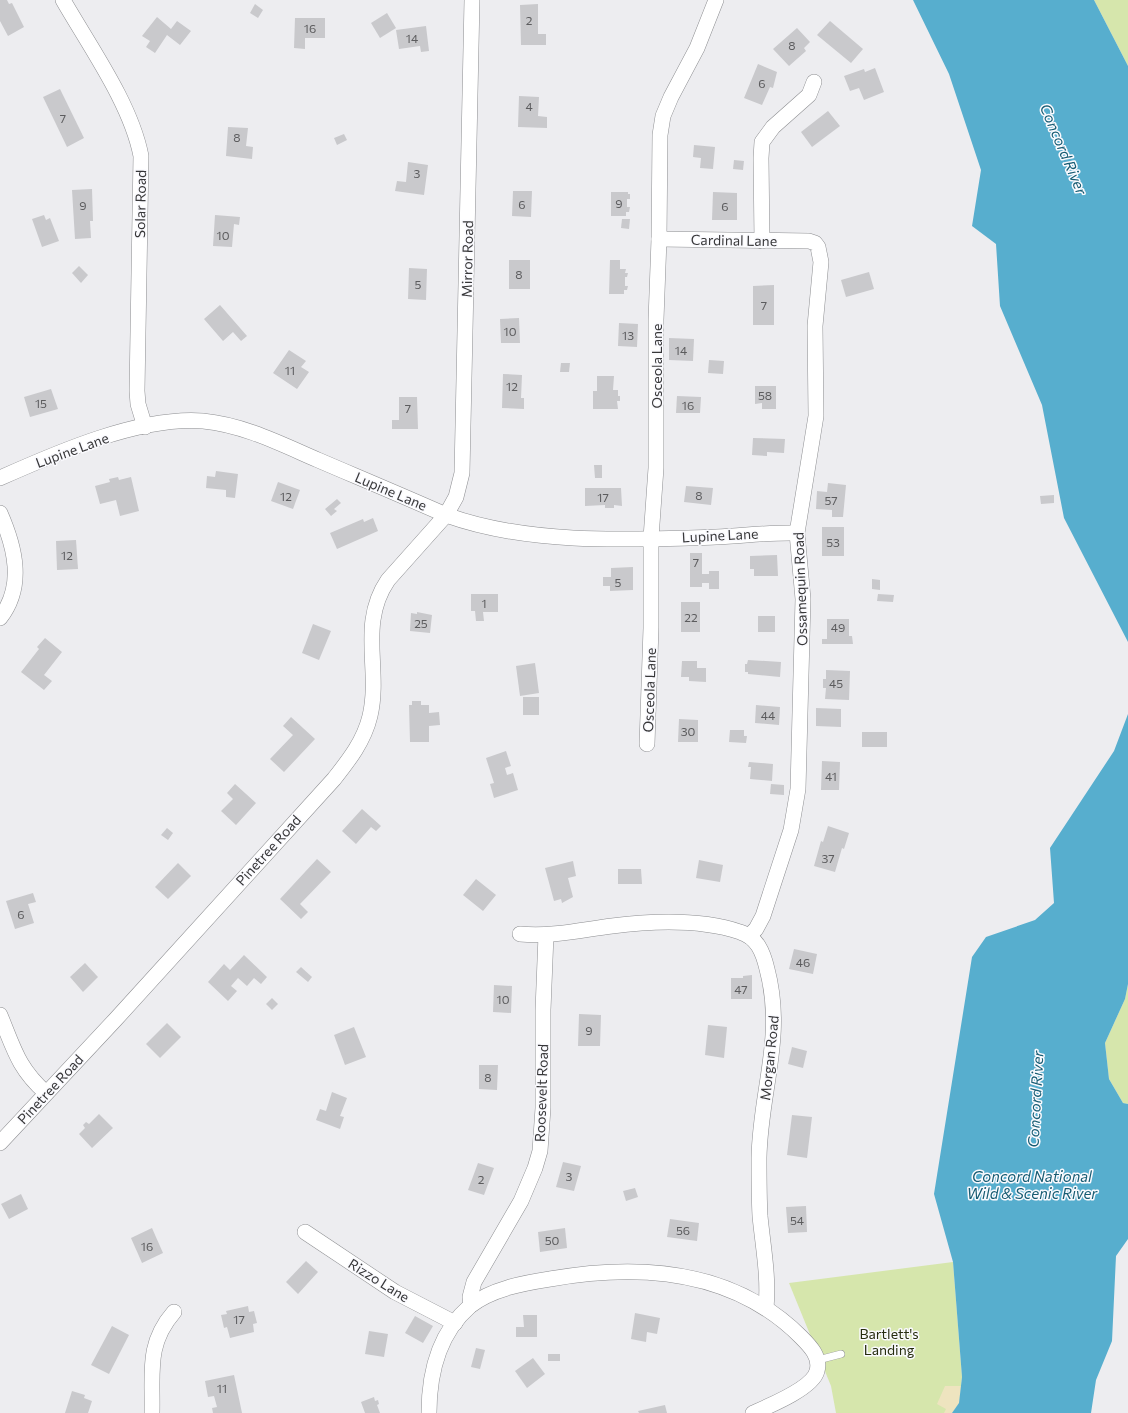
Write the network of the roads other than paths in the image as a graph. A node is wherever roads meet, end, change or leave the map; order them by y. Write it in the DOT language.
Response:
graph roads {
  1 [pos="63,0"];
  2 [pos="472,0"];
  3 [pos="716,0"];
  4 [pos="814,82"];
  5 [pos="659,239"];
  6 [pos="762,241"];
  7 [pos="809,241"];
  8 [pos="145,427"];
  9 [pos="0,478"];
  10 [pos="0,513"];
  11 [pos="446,515"];
  12 [pos="798,534"];
  13 [pos="651,538"];
  14 [pos="0,618"];
  15 [pos="647,744"];
  16 [pos="520,934"];
  17 [pos="546,935"];
  18 [pos="749,936"];
  19 [pos="0,1015"];
  20 [pos="46,1093"];
  21 [pos="0,1142"];
  22 [pos="305,1232"];
  23 [pos="471,1305"];
  24 [pos="766,1308"];
  25 [pos="174,1312"];
  26 [pos="455,1323"];
  27 [pos="841,1354"];
  28 [pos="818,1366"];
  29 [pos="152,1413"];
  30 [pos="429,1413"];
  31 [pos="753,1413"];
  1 -- 8 [label="street, Solar Road"];
  2 -- 11 [label="street, Mirror Road"];
  3 -- 5 [label="street, Osceola Lane"];
  4 -- 6 [label="street"];
  5 -- 6 [label="street, Cardinal Lane"];
  5 -- 13 [label="street, Osceola Lane"];
  6 -- 7 [label="street, Cardinal Lane"];
  7 -- 12 [label="street, Ossamequin Road"];
  8 -- 9 [label="street, Lupine Lane"];
  8 -- 11 [label="street, Lupine Lane"];
  10 -- 14 [label="street"];
  11 -- 13 [label="street, Lupine Lane"];
  11 -- 20 [label="street, Pinetree Road"];
  12 -- 13 [label="street, Lupine Lane"];
  12 -- 18 [label="street, Ossamequin Road"];
  13 -- 15 [label="street, Osceola Lane"];
  16 -- 17 [label="street"];
  17 -- 18 [label="street"];
  17 -- 23 [label="street, Roosevelt Road"];
  18 -- 24 [label="street, Morgan Road"];
  19 -- 20 [label="street"];
  20 -- 21 [label="street, Pinetree Road"];
  22 -- 26 [label="street, Rizzo Lane"];
  23 -- 24 [label="street"];
  23 -- 26 [label="street"];
  24 -- 28 [label="street"];
  25 -- 29 [label="street"];
  26 -- 30 [label="street"];
  27 -- 28 [label="lane"];
  28 -- 31 [label="street"];
}
